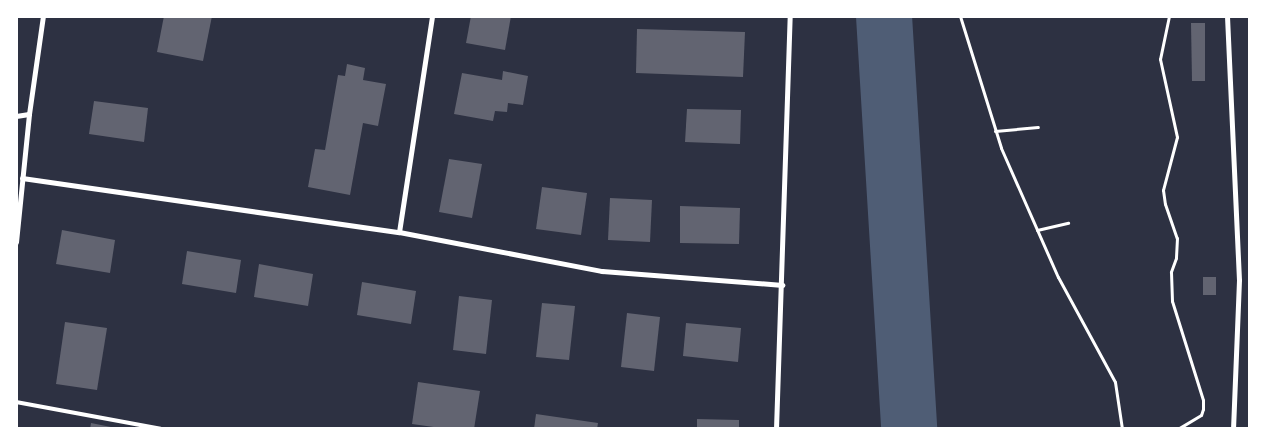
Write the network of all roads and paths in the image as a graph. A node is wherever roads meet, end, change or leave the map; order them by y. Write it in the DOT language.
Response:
graph roads {
  1 [pos="43,16"];
  2 [pos="432,16"];
  3 [pos="790,16"];
  4 [pos="960,16"];
  5 [pos="1169,16"];
  6 [pos="1227,16"];
  7 [pos="28,114"];
  8 [pos="16,116"];
  9 [pos="1038,127"];
  10 [pos="996,131"];
  11 [pos="22,178"];
  12 [pos="1068,223"];
  13 [pos="1037,230"];
  14 [pos="399,232"];
  15 [pos="16,242"];
  16 [pos="782,285"];
  17 [pos="16,402"];
  18 [pos="161,429"];
  19 [pos="776,429"];
  20 [pos="1122,429"];
  21 [pos="1178,429"];
  22 [pos="1233,429"];
  1 -- 7 [label="street"];
  2 -- 14 [label="street"];
  3 -- 16 [label="street"];
  4 -- 10 [label="path"];
  5 -- 21 [label="path"];
  6 -- 22 [label="street"];
  7 -- 8 [label="street"];
  7 -- 11 [label="street"];
  9 -- 10 [label="path"];
  10 -- 13 [label="path"];
  11 -- 14 [label="street"];
  11 -- 15 [label="street"];
  12 -- 13 [label="path"];
  13 -- 20 [label="path"];
  14 -- 16 [label="street"];
  16 -- 19 [label="street"];
  17 -- 18 [label="lane"];
}
